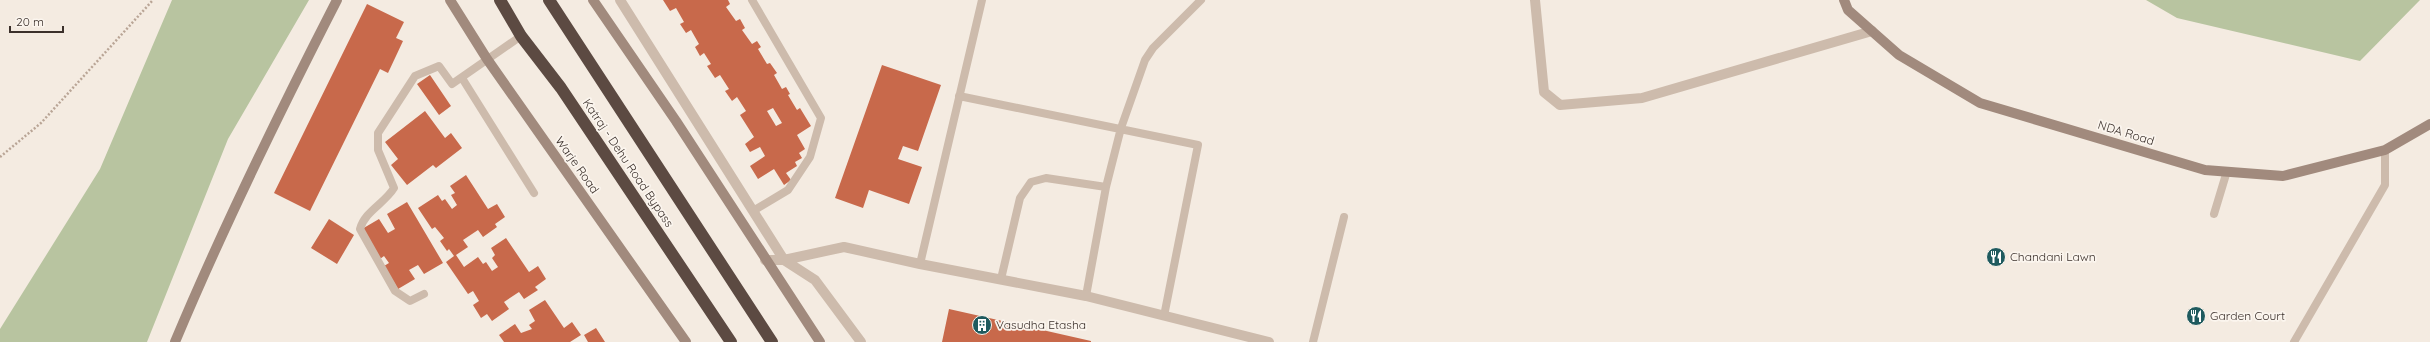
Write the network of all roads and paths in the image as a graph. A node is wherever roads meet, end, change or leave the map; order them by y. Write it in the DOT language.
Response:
graph roads {
  1 [pos="154,0"];
  2 [pos="337,0"];
  3 [pos="450,0"];
  4 [pos="500,0"];
  5 [pos="549,0"];
  6 [pos="593,0"];
  7 [pos="620,0"];
  8 [pos="752,0"];
  9 [pos="982,0"];
  10 [pos="1201,0"];
  11 [pos="1535,0"];
  12 [pos="1844,0"];
  13 [pos="1872,31"];
  14 [pos="521,36"];
  15 [pos="487,59"];
  16 [pos="462,78"];
  17 [pos="959,96"];
  18 [pos="2430,124"];
  19 [pos="1120,128"];
  20 [pos="2385,150"];
  21 [pos="0,157"];
  22 [pos="2227,172"];
  23 [pos="1106,187"];
  24 [pos="534,193"];
  25 [pos="753,211"];
  26 [pos="2214,214"];
  27 [pos="1344,217"];
  28 [pos="765,260"];
  29 [pos="784,260"];
  30 [pos="920,264"];
  31 [pos="1001,279"];
  32 [pos="424,294"];
  33 [pos="1086,296"];
  34 [pos="1164,316"];
  35 [pos="175,342"];
  36 [pos="686,342"];
  37 [pos="731,342"];
  38 [pos="772,342"];
  39 [pos="820,342"];
  40 [pos="861,342"];
  41 [pos="1269,342"];
  42 [pos="1313,342"];
  43 [pos="2294,342"];
  1 -- 21 [label="path"];
  2 -- 35 [label="street"];
  3 -- 15 [label="street, Warje Road"];
  4 -- 14 [label="highway, Katraj - Dehu Road Bypass"];
  5 -- 38 [label="highway, Katraj - Dehu Road Bypass"];
  6 -- 28 [label="street"];
  7 -- 25 [label="street"];
  8 -- 25 [label="lane"];
  9 -- 17 [label="lane"];
  10 -- 19 [label="lane"];
  11 -- 13 [label="street"];
  12 -- 13 [label="street, NDA Road"];
  13 -- 22 [label="street, NDA Road"];
  14 -- 15 [label="lane"];
  14 -- 37 [label="highway, Katraj - Dehu Road Bypass"];
  15 -- 16 [label="lane"];
  15 -- 36 [label="street, Warje Road"];
  16 -- 24 [label="lane"];
  16 -- 32 [label="lane"];
  17 -- 19 [label="lane"];
  17 -- 30 [label="lane"];
  18 -- 20 [label="street, NDA Road"];
  19 -- 23 [label="lane"];
  19 -- 34 [label="lane"];
  20 -- 22 [label="street, NDA Road"];
  20 -- 43 [label="lane"];
  22 -- 26 [label="lane"];
  23 -- 31 [label="lane"];
  23 -- 33 [label="lane"];
  25 -- 29 [label="street"];
  27 -- 42 [label="lane"];
  28 -- 29 [label="street"];
  28 -- 39 [label="street"];
  29 -- 30 [label="street"];
  29 -- 40 [label="street"];
  30 -- 31 [label="street"];
  31 -- 33 [label="street"];
  33 -- 34 [label="street"];
  34 -- 41 [label="street"];
}
